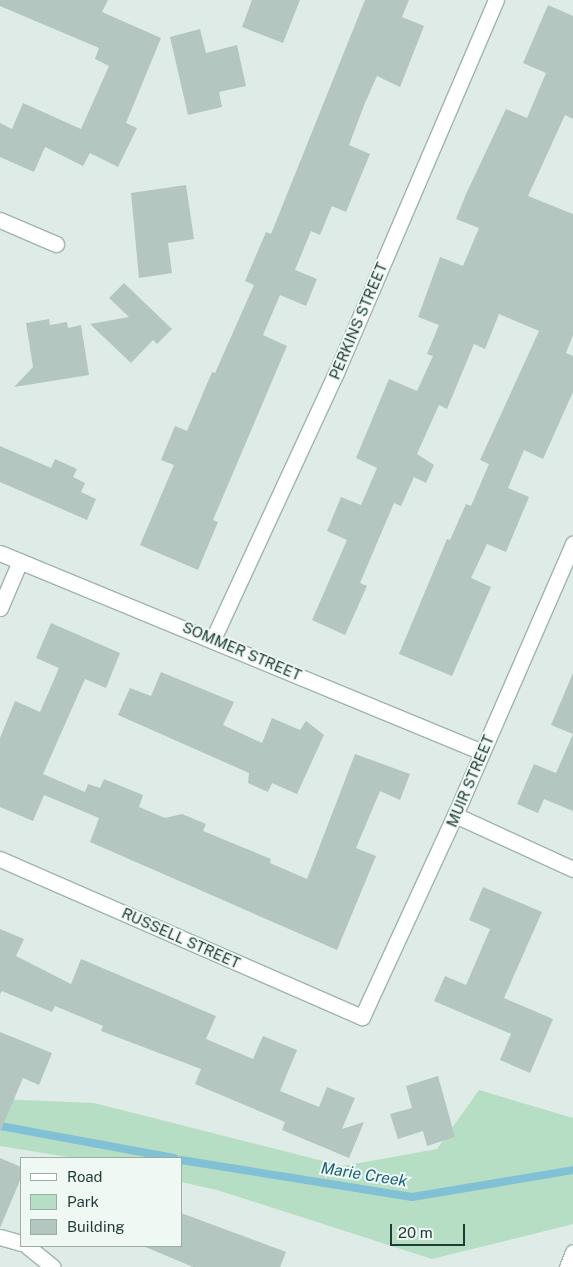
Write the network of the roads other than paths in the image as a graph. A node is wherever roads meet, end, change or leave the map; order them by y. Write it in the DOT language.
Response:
graph roads {
  1 [pos="496,0"];
  2 [pos="0,220"];
  3 [pos="56,244"];
  4 [pos="573,543"];
  5 [pos="0,553"];
  6 [pos="20,561"];
  7 [pos="0,608"];
  8 [pos="213,638"];
  9 [pos="482,752"];
  10 [pos="455,815"];
  11 [pos="0,859"];
  12 [pos="573,869"];
  13 [pos="362,1016"];
  14 [pos="0,1236"];
  15 [pos="20,1243"];
  16 [pos="28,1247"];
  17 [pos="573,1252"];
  18 [pos="53,1267"];
  19 [pos="567,1267"];
  1 -- 8 [label="street, PERKINS STREET"];
  2 -- 3 [label="street"];
  4 -- 9 [label="street, MUIR STREET"];
  5 -- 6 [label="street, SOMMER STREET"];
  6 -- 7 [label="street"];
  6 -- 8 [label="street, SOMMER STREET"];
  8 -- 9 [label="street, SOMMER STREET"];
  9 -- 10 [label="street, MUIR STREET"];
  10 -- 12 [label="street"];
  10 -- 13 [label="street, MUIR STREET"];
  11 -- 13 [label="street, RUSSELL STREET"];
  14 -- 15 [label="street"];
  16 -- 18 [label="street"];
  17 -- 19 [label="street"];
}
